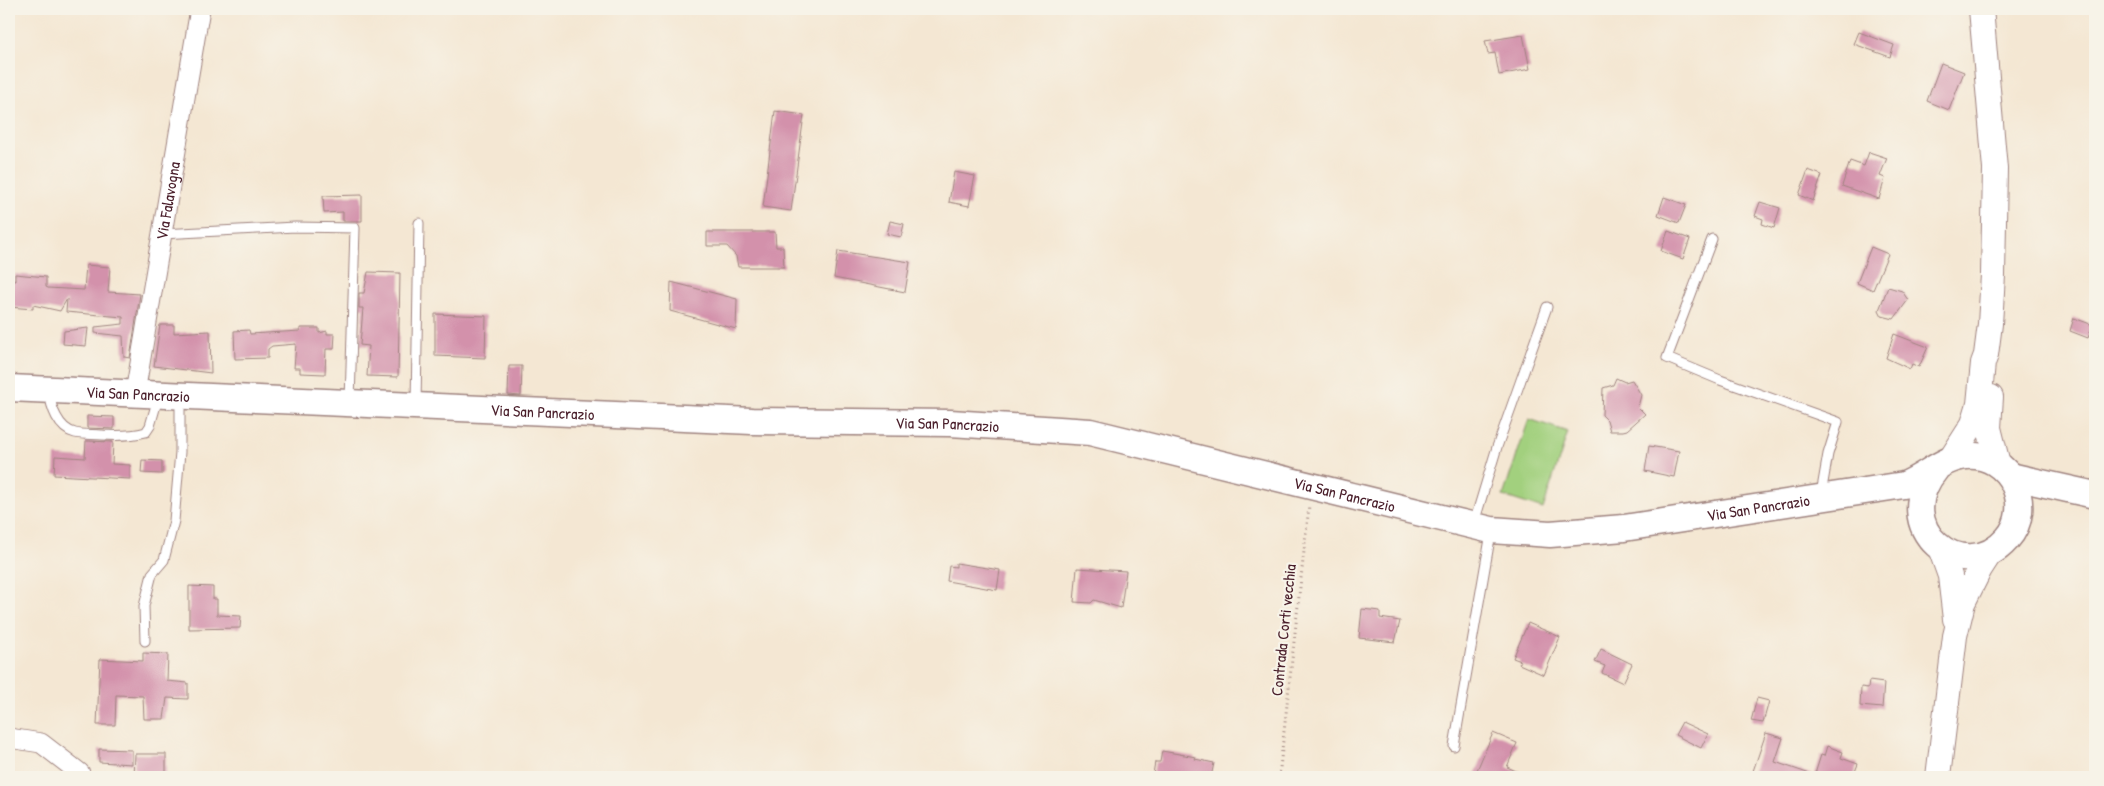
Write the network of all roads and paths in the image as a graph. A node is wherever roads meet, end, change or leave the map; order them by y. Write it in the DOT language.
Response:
graph roads {
  1 [pos="200,9"];
  2 [pos="1981,9"];
  3 [pos="419,223"];
  4 [pos="162,234"];
  5 [pos="1712,240"];
  6 [pos="1547,307"];
  7 [pos="1986,355"];
  8 [pos="9,388"];
  9 [pos="48,389"];
  10 [pos="158,394"];
  11 [pos="350,402"];
  12 [pos="416,405"];
  13 [pos="1943,464"];
  14 [pos="2004,470"];
  15 [pos="1309,486"];
  16 [pos="1871,490"];
  17 [pos="2087,493"];
  18 [pos="1820,497"];
  19 [pos="2020,509"];
  20 [pos="1482,528"];
  21 [pos="1934,540"];
  22 [pos="1991,552"];
  23 [pos="1955,636"];
  24 [pos="145,641"];
  25 [pos="9,738"];
  26 [pos="1454,746"];
  27 [pos="80,772"];
  28 [pos="1279,777"];
  29 [pos="1938,777"];
  1 -- 4 [label="street, Via Falavogna"];
  2 -- 7 [label="street"];
  3 -- 12 [label="lane"];
  4 -- 10 [label="street, Via Falavogna"];
  4 -- 11 [label="lane"];
  5 -- 18 [label="lane"];
  6 -- 20 [label="lane"];
  7 -- 13 [label="street"];
  7 -- 14 [label="street"];
  8 -- 9 [label="main road, Via San Pancrazio"];
  9 -- 10 [label="main road, Via San Pancrazio"];
  9 -- 10 [label="lane"];
  10 -- 11 [label="main road, Via San Pancrazio"];
  10 -- 24 [label="lane"];
  11 -- 12 [label="main road, Via San Pancrazio"];
  12 -- 15 [label="main road, Via San Pancrazio"];
  13 -- 14 [label="main road"];
  13 -- 16 [label="main road, Via San Pancrazio"];
  13 -- 21 [label="main road"];
  14 -- 17 [label="main road"];
  14 -- 19 [label="main road"];
  15 -- 20 [label="main road, Via San Pancrazio"];
  15 -- 28 [label="path, Contrada Corti vecchia"];
  16 -- 18 [label="main road, Via San Pancrazio"];
  16 -- 21 [label="main road"];
  17 -- 19 [label="main road"];
  18 -- 20 [label="main road, Via San Pancrazio"];
  19 -- 22 [label="main road"];
  20 -- 26 [label="lane"];
  21 -- 22 [label="main road"];
  21 -- 23 [label="street"];
  22 -- 23 [label="street"];
  23 -- 29 [label="street"];
  25 -- 27 [label="street"];
}
